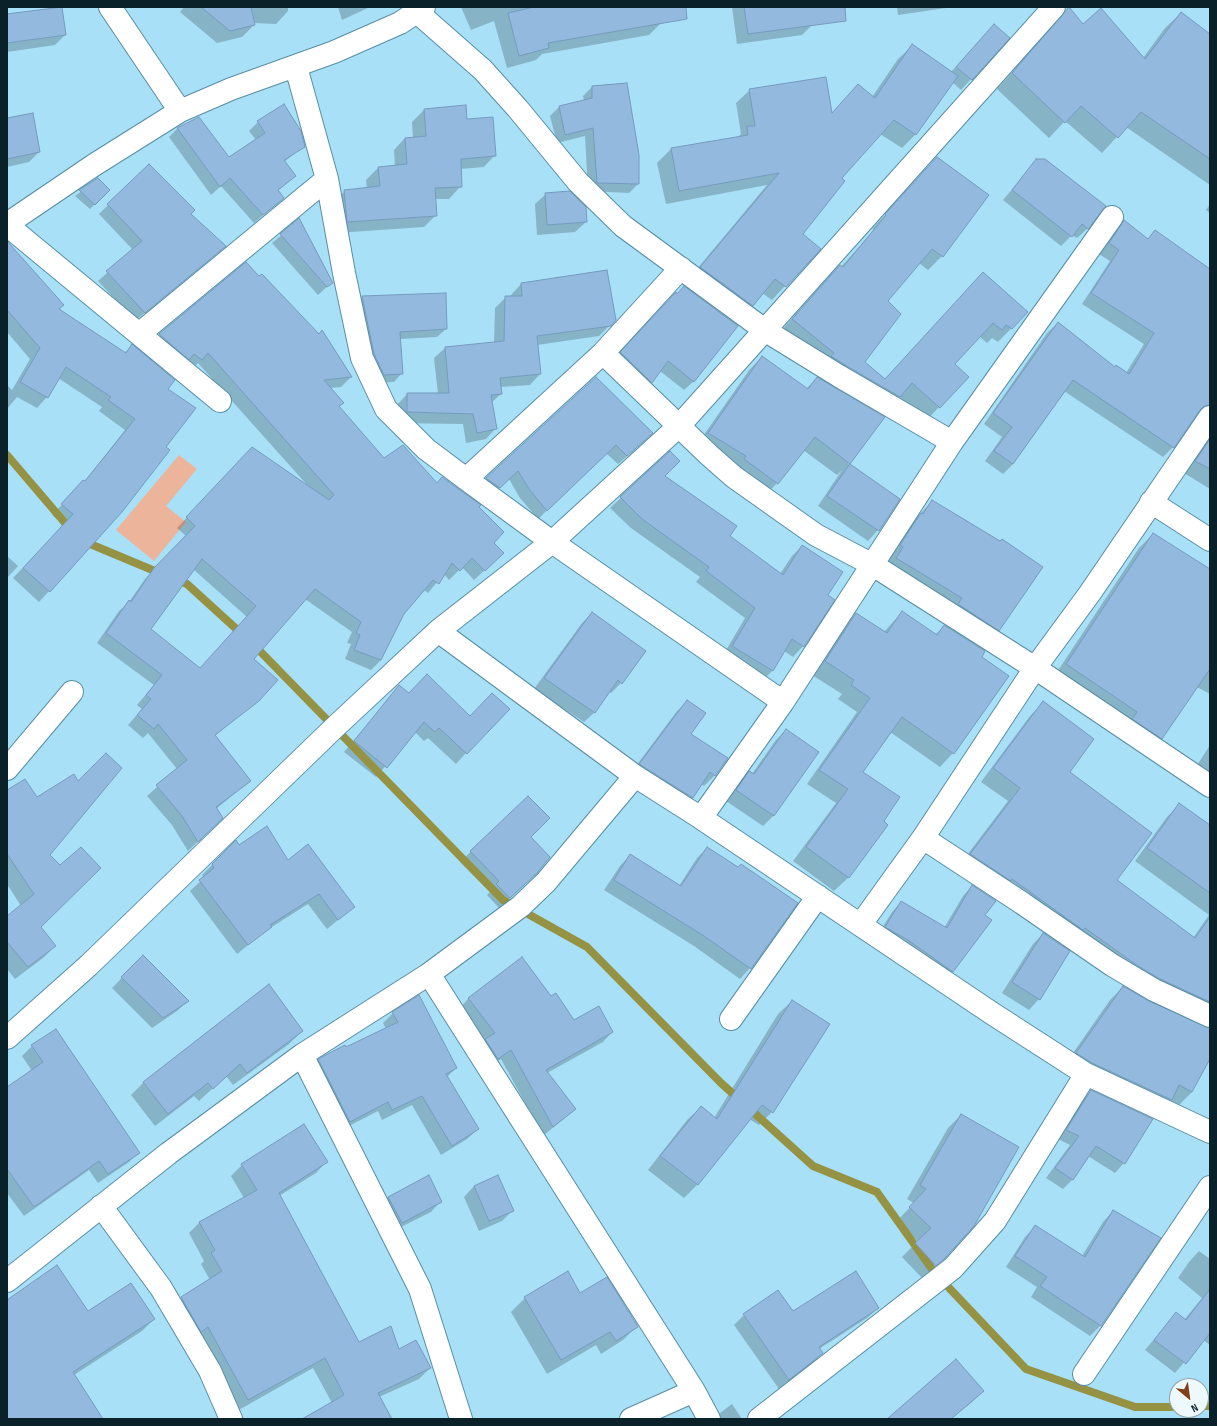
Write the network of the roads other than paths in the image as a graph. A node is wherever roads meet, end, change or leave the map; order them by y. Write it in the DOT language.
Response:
graph roads {
  1 [pos="110,7"];
  2 [pos="1054,7"];
  3 [pos="421,9"];
  4 [pos="296,67"];
  5 [pos="180,111"];
  6 [pos="327,179"];
  7 [pos="1112,217"];
  8 [pos="7,224"];
  9 [pos="681,268"];
  10 [pos="766,331"];
  11 [pos="139,334"];
  12 [pos="603,353"];
  13 [pos="220,401"];
  14 [pos="1210,417"];
  15 [pos="679,426"];
  16 [pos="952,442"];
  17 [pos="466,479"];
  18 [pos="1150,502"];
  19 [pos="1210,540"];
  20 [pos="552,542"];
  21 [pos="873,566"];
  22 [pos="438,631"];
  23 [pos="1035,668"];
  24 [pos="72,692"];
  25 [pos="783,702"];
  26 [pos="7,769"];
  27 [pos="635,776"];
  28 [pos="1210,786"];
  29 [pos="701,818"];
  30 [pos="923,838"];
  31 [pos="818,896"];
  32 [pos="861,924"];
  33 [pos="430,974"];
  34 [pos="1210,1016"];
  35 [pos="731,1019"];
  36 [pos="7,1038"];
  37 [pos="302,1056"];
  38 [pos="1086,1074"];
  39 [pos="1210,1132"];
  40 [pos="1210,1187"];
  41 [pos="101,1206"];
  42 [pos="7,1281"];
  43 [pos="1084,1374"];
  44 [pos="694,1391"];
  45 [pos="231,1419"];
  46 [pos="461,1419"];
  47 [pos="631,1419"];
  48 [pos="709,1419"];
  49 [pos="759,1419"];
  1 -- 5 [label="street"];
  2 -- 10 [label="street"];
  3 -- 4 [label="street"];
  3 -- 9 [label="street"];
  4 -- 5 [label="street"];
  4 -- 6 [label="street"];
  5 -- 8 [label="street"];
  6 -- 11 [label="street"];
  6 -- 17 [label="street"];
  7 -- 16 [label="street"];
  8 -- 11 [label="street"];
  9 -- 10 [label="street"];
  9 -- 12 [label="street"];
  10 -- 15 [label="street"];
  10 -- 16 [label="street"];
  11 -- 13 [label="street"];
  12 -- 15 [label="street"];
  12 -- 17 [label="street"];
  14 -- 18 [label="street"];
  15 -- 20 [label="street"];
  15 -- 21 [label="street"];
  16 -- 21 [label="street"];
  17 -- 20 [label="street"];
  18 -- 19 [label="street"];
  18 -- 23 [label="street"];
  20 -- 22 [label="street"];
  20 -- 25 [label="street"];
  21 -- 23 [label="street"];
  21 -- 25 [label="street"];
  22 -- 27 [label="street"];
  22 -- 36 [label="street"];
  23 -- 28 [label="street"];
  23 -- 30 [label="street"];
  24 -- 26 [label="street"];
  25 -- 29 [label="street"];
  27 -- 29 [label="street"];
  27 -- 33 [label="street"];
  29 -- 31 [label="street"];
  30 -- 32 [label="street"];
  30 -- 34 [label="street"];
  31 -- 32 [label="street"];
  31 -- 35 [label="street"];
  32 -- 38 [label="street"];
  33 -- 37 [label="street"];
  33 -- 44 [label="street"];
  37 -- 41 [label="street"];
  37 -- 46 [label="street"];
  38 -- 39 [label="street"];
  38 -- 49 [label="street"];
  40 -- 43 [label="street"];
  41 -- 42 [label="street"];
  41 -- 45 [label="street"];
  44 -- 47 [label="street"];
  44 -- 48 [label="street"];
}
